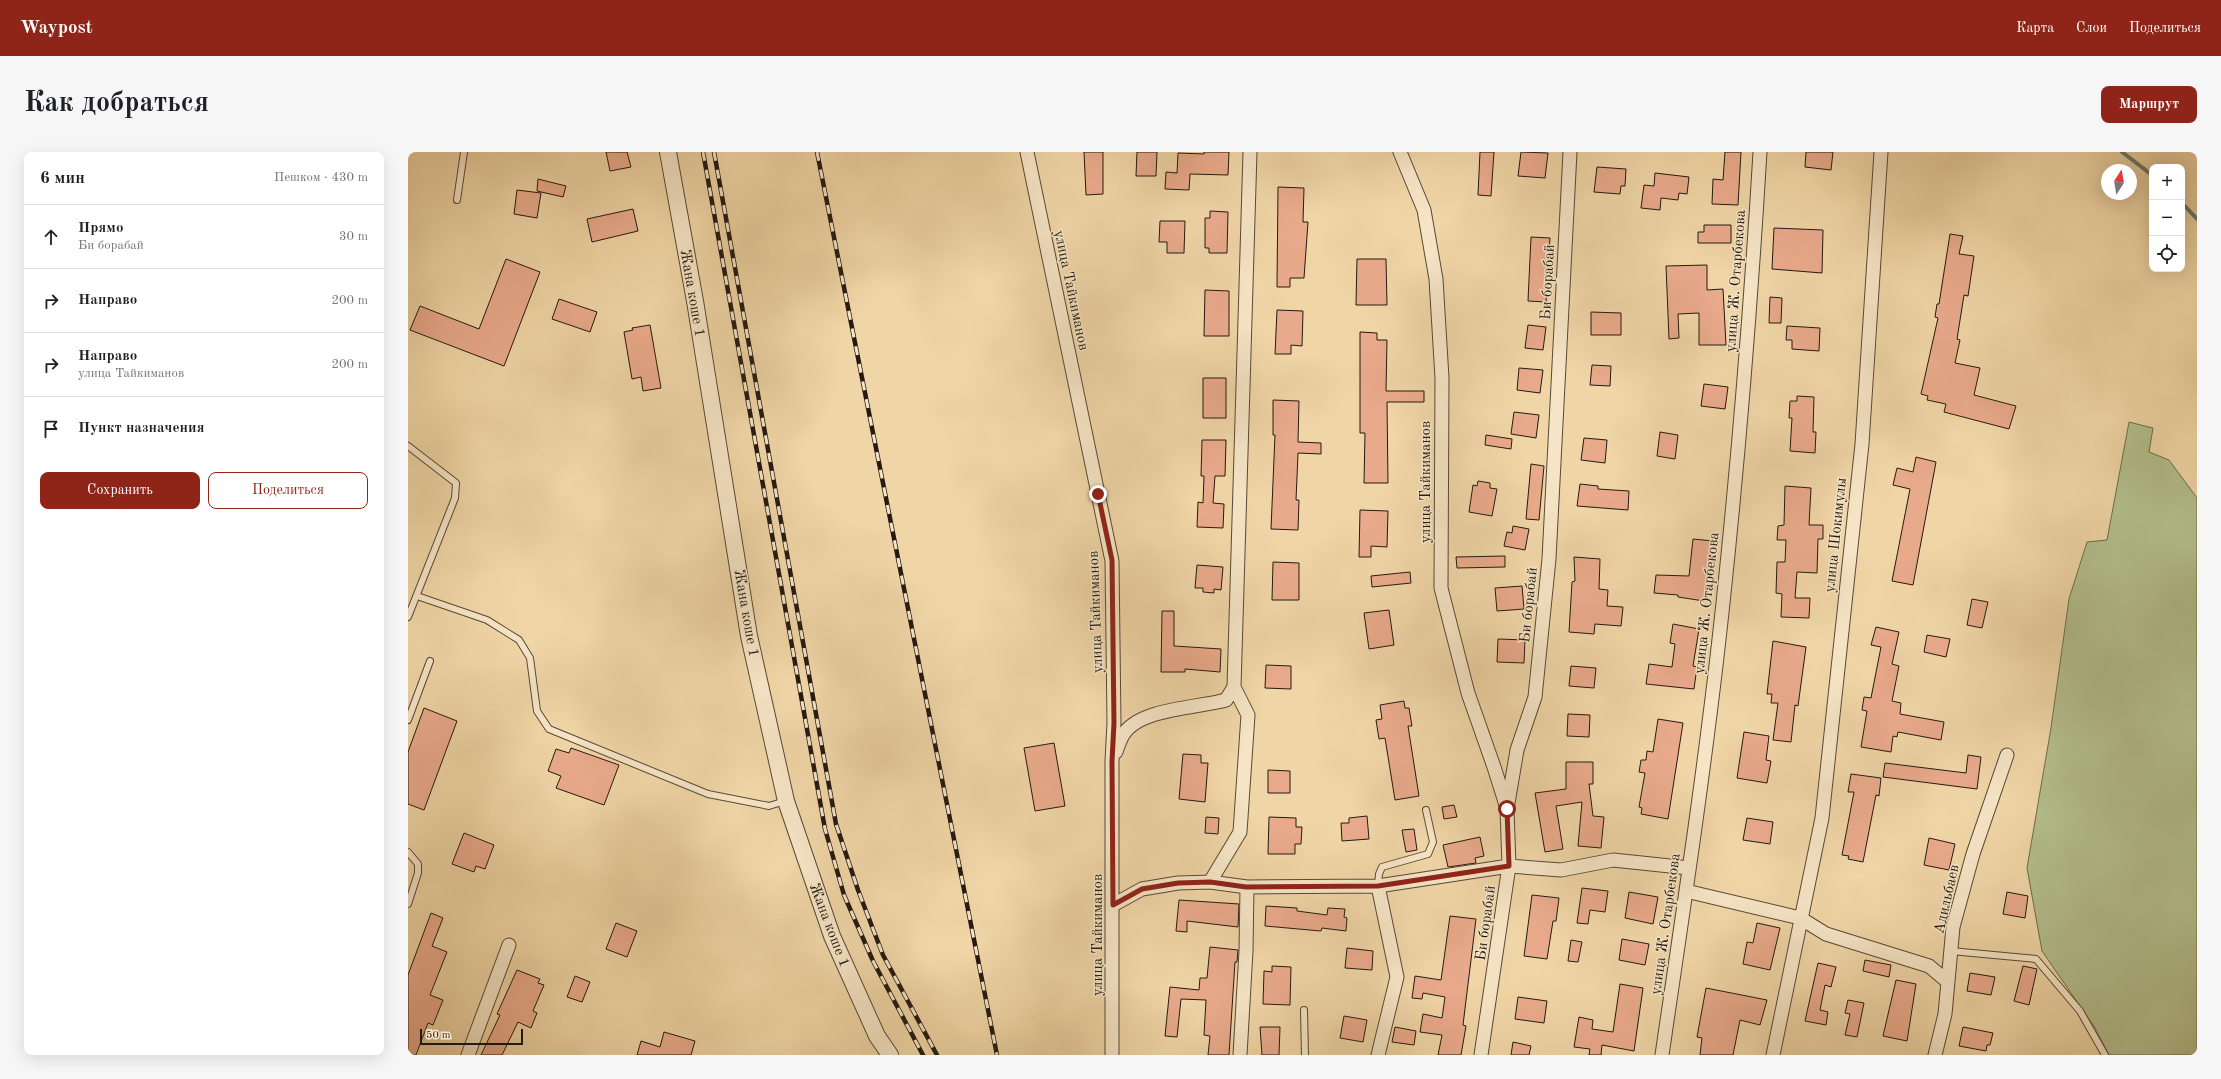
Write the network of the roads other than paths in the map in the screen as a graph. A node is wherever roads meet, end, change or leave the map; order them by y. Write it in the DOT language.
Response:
graph roads {
  1 [pos="464,152"];
  2 [pos="668,152"];
  3 [pos="1027,152"];
  4 [pos="1250,152"];
  5 [pos="1400,152"];
  6 [pos="1570,152"];
  7 [pos="1760,152"];
  8 [pos="1881,152"];
  9 [pos="456,200"];
  10 [pos="408,446"];
  11 [pos="417,596"];
  12 [pos="408,617"];
  13 [pos="430,661"];
  14 [pos="1234,687"];
  15 [pos="408,720"];
  16 [pos="2007,755"];
  17 [pos="1112,761"];
  18 [pos="786,801"];
  19 [pos="1507,809"];
  20 [pos="1426,810"];
  21 [pos="408,852"];
  22 [pos="1509,866"];
  23 [pos="1689,868"];
  24 [pos="1210,882"];
  25 [pos="1378,886"];
  26 [pos="1246,887"];
  27 [pos="1686,892"];
  28 [pos="408,904"];
  29 [pos="1113,905"];
  30 [pos="1800,918"];
  31 [pos="509,945"];
  32 [pos="1951,951"];
  33 [pos="1948,982"];
  34 [pos="1304,1010"];
  35 [pos="468,1055"];
  36 [pos="890,1055"];
  37 [pos="1112,1055"];
  38 [pos="1240,1055"];
  39 [pos="1305,1055"];
  40 [pos="1378,1055"];
  41 [pos="1482,1055"];
  42 [pos="1662,1055"];
  43 [pos="1773,1055"];
  44 [pos="1935,1055"];
  45 [pos="2105,1055"];
  1 -- 9 [label="lane"];
  2 -- 18 [label="street, Жана коше 1"];
  3 -- 17 [label="street, улица Тайкиманов"];
  4 -- 14 [label="street"];
  5 -- 19 [label="street, улица Тайкиманов"];
  6 -- 19 [label="street, Би борабай"];
  7 -- 23 [label="street, улица Ж. Отарбекова"];
  8 -- 30 [label="street, улица Шокимулы"];
  10 -- 11 [label="lane"];
  11 -- 12 [label="lane"];
  11 -- 18 [label="lane"];
  13 -- 15 [label="lane"];
  14 -- 17 [label="street"];
  14 -- 24 [label="street"];
  16 -- 32 [label="street, Адильбаев"];
  17 -- 29 [label="street, улица Тайкиманов"];
  18 -- 36 [label="street, Жана коше 1"];
  19 -- 22 [label="street, Би борабай"];
  20 -- 25 [label="lane"];
  21 -- 28 [label="lane"];
  22 -- 23 [label="street"];
  22 -- 25 [label="street"];
  22 -- 41 [label="street, Би борабай"];
  23 -- 27 [label="street, улица Ж. Отарбекова"];
  24 -- 26 [label="street"];
  24 -- 29 [label="street"];
  25 -- 26 [label="street"];
  25 -- 40 [label="street"];
  26 -- 38 [label="street"];
  27 -- 30 [label="street"];
  27 -- 42 [label="street, улица Ж. Отарбекова"];
  29 -- 37 [label="street, улица Тайкиманов"];
  30 -- 33 [label="street"];
  30 -- 43 [label="street, улица Шокимулы"];
  31 -- 35 [label="street"];
  32 -- 33 [label="street, Адильбаев"];
  32 -- 45 [label="lane"];
  33 -- 44 [label="street, Адильбаев"];
  34 -- 39 [label="lane"];
}
